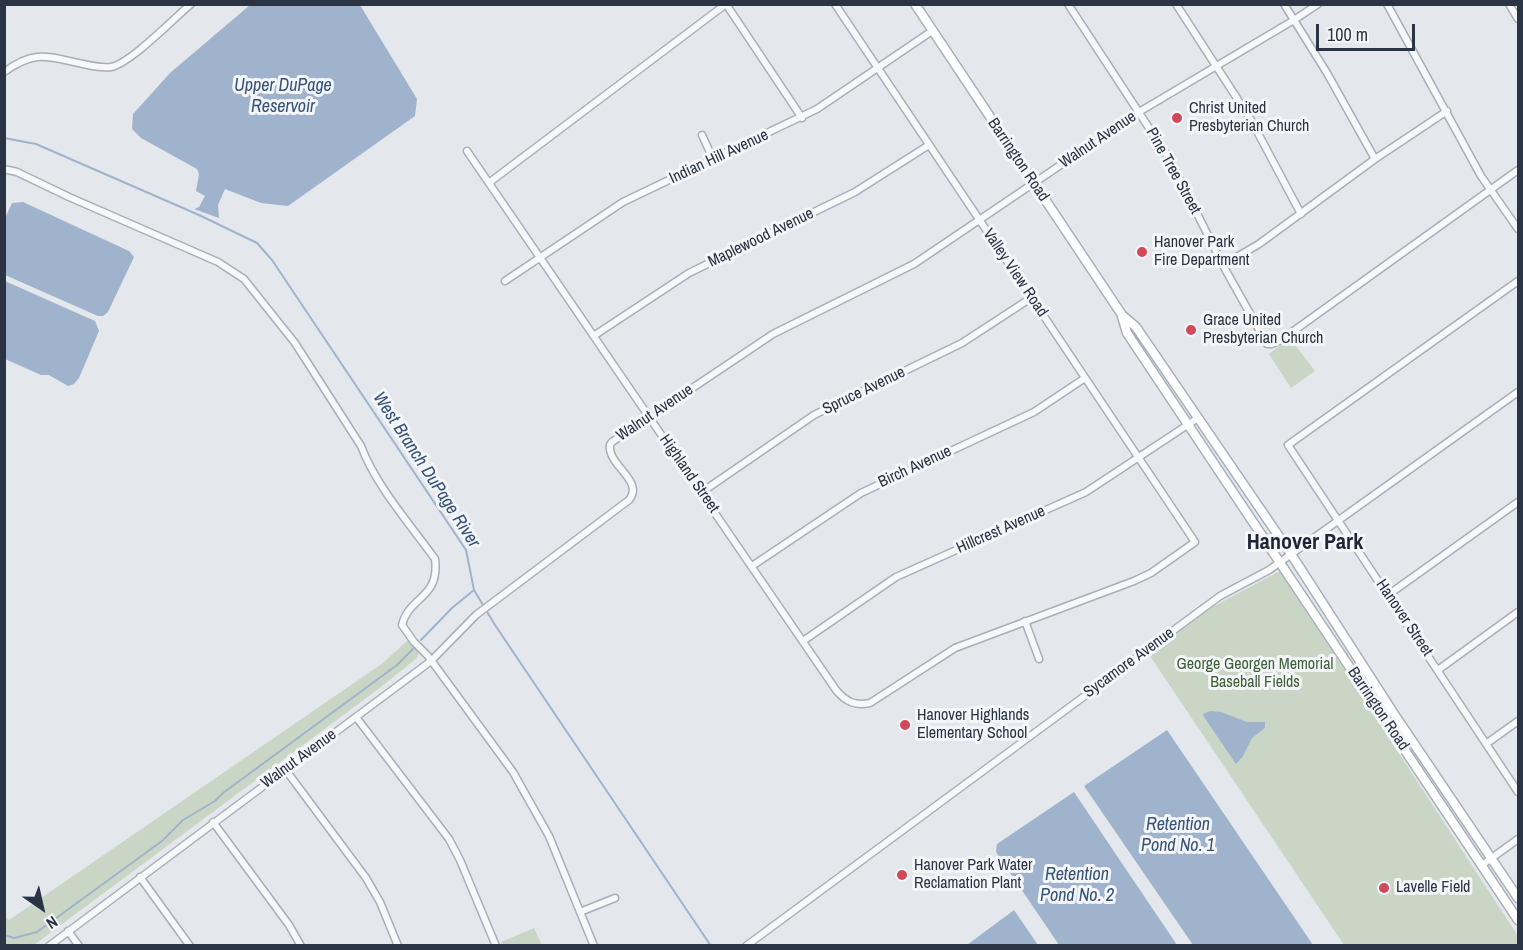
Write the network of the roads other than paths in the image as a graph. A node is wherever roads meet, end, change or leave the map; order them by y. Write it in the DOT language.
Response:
graph roads {
  1 [pos="191,4"];
  2 [pos="726,4"];
  3 [pos="835,4"];
  4 [pos="915,4"];
  5 [pos="1068,4"];
  6 [pos="1176,4"];
  7 [pos="1284,4"];
  8 [pos="1318,4"];
  9 [pos="1387,4"];
  10 [pos="1509,4"];
  11 [pos="1518,19"];
  12 [pos="1294,20"];
  13 [pos="932,31"];
  14 [pos="1217,66"];
  15 [pos="878,69"];
  16 [pos="4,72"];
  17 [pos="1447,111"];
  18 [pos="1139,112"];
  19 [pos="802,118"];
  20 [pos="702,135"];
  21 [pos="929,145"];
  22 [pos="467,151"];
  23 [pos="713,159"];
  24 [pos="1375,159"];
  25 [pos="4,168"];
  26 [pos="1518,170"];
  27 [pos="490,182"];
  28 [pos="1034,183"];
  29 [pos="1491,189"];
  30 [pos="1301,214"];
  31 [pos="980,220"];
  32 [pos="1518,229"];
  33 [pos="541,257"];
  34 [pos="1223,264"];
  35 [pos="505,281"];
  36 [pos="1518,281"];
  37 [pos="1031,298"];
  38 [pos="1122,315"];
  39 [pos="595,335"];
  40 [pos="1084,378"];
  41 [pos="1518,392"];
  42 [pos="649,416"];
  43 [pos="1198,418"];
  44 [pos="1189,425"];
  45 [pos="1138,458"];
  46 [pos="702,492"];
  47 [pos="1518,502"];
  48 [pos="1338,521"];
  49 [pos="1291,554"];
  50 [pos="1280,562"];
  51 [pos="752,566"];
  52 [pos="1388,595"];
  53 [pos="1518,612"];
  54 [pos="1025,621"];
  55 [pos="803,641"];
  56 [pos="1039,659"];
  57 [pos="430,661"];
  58 [pos="1438,669"];
  59 [pos="356,717"];
  60 [pos="1518,721"];
  61 [pos="1486,744"];
  62 [pos="285,769"];
  63 [pos="1518,792"];
  64 [pos="213,822"];
  65 [pos="1518,839"];
  66 [pos="1491,858"];
  67 [pos="1482,865"];
  68 [pos="140,877"];
  69 [pos="615,898"];
  70 [pos="1518,898"];
  71 [pos="580,912"];
  72 [pos="1518,920"];
  73 [pos="68,931"];
  74 [pos="49,945"];
  75 [pos="79,945"];
  76 [pos="190,945"];
  77 [pos="301,945"];
  78 [pos="398,945"];
  79 [pos="496,945"];
  80 [pos="594,945"];
  81 [pos="746,945"];
  1 -- 16 [label="street"];
  2 -- 19 [label="street"];
  2 -- 27 [label="street"];
  3 -- 15 [label="street, Valley View Road"];
  4 -- 13 [label="main road, Barrington Road"];
  5 -- 18 [label="street, Pine Tree Street"];
  6 -- 14 [label="street"];
  7 -- 12 [label="street"];
  8 -- 12 [label="street, Walnut Avenue"];
  9 -- 17 [label="street"];
  10 -- 11 [label="street"];
  12 -- 14 [label="street, Walnut Avenue"];
  12 -- 24 [label="street"];
  13 -- 15 [label="street, Indian Hill Avenue"];
  13 -- 28 [label="main road, Barrington Road"];
  14 -- 18 [label="street, Walnut Avenue"];
  14 -- 30 [label="street"];
  15 -- 19 [label="street, Indian Hill Avenue"];
  15 -- 21 [label="street, Valley View Road"];
  17 -- 24 [label="street"];
  17 -- 29 [label="street"];
  18 -- 28 [label="street, Walnut Avenue"];
  18 -- 34 [label="street, Pine Tree Street"];
  19 -- 23 [label="street, Indian Hill Avenue"];
  20 -- 23 [label="street"];
  21 -- 31 [label="street, Valley View Road"];
  21 -- 39 [label="street, Maplewood Avenue"];
  22 -- 27 [label="street, Highland Street"];
  23 -- 33 [label="street, Indian Hill Avenue"];
  24 -- 30 [label="street"];
  25 -- 57 [label="street"];
  26 -- 29 [label="street"];
  27 -- 33 [label="street, Highland Street"];
  28 -- 31 [label="street, Walnut Avenue"];
  28 -- 38 [label="main road, Barrington Road"];
  29 -- 32 [label="street"];
  29 -- 34 [label="street, Pine Tree Street"];
  30 -- 34 [label="street"];
  31 -- 37 [label="street, Valley View Road"];
  31 -- 42 [label="street, Walnut Avenue"];
  33 -- 35 [label="street, Indian Hill Avenue"];
  33 -- 39 [label="street, Highland Street"];
  36 -- 48 [label="street, Hanover Street"];
  37 -- 40 [label="street, Valley View Road"];
  37 -- 46 [label="street, Spruce Avenue"];
  38 -- 43 [label="main road, Barrington Road"];
  38 -- 44 [label="main road, Barrington Road"];
  39 -- 42 [label="street, Highland Street"];
  40 -- 45 [label="street, Valley View Road"];
  40 -- 51 [label="street, Birch Avenue"];
  41 -- 48 [label="street, Sycamore Avenue"];
  42 -- 46 [label="street, Highland Street"];
  42 -- 57 [label="street, Walnut Avenue"];
  43 -- 44 [label="street, Hillcrest Avenue"];
  43 -- 49 [label="main road, Barrington Road"];
  44 -- 45 [label="street, Hillcrest Avenue"];
  44 -- 50 [label="main road, Barrington Road"];
  45 -- 54 [label="street, Valley View Road"];
  45 -- 55 [label="street, Hillcrest Avenue"];
  46 -- 51 [label="street, Highland Street"];
  47 -- 52 [label="street"];
  48 -- 49 [label="street, Sycamore Avenue"];
  48 -- 52 [label="street, Hanover Street"];
  49 -- 50 [label="street, Sycamore Avenue"];
  49 -- 66 [label="main road, Barrington Road"];
  50 -- 67 [label="main road, Barrington Road"];
  50 -- 81 [label="street, Sycamore Avenue"];
  51 -- 55 [label="street, Highland Street"];
  52 -- 58 [label="street, Hanover Street"];
  53 -- 58 [label="street"];
  54 -- 55 [label="street, Highland Street"];
  54 -- 56 [label="street"];
  57 -- 59 [label="street, Walnut Avenue"];
  57 -- 71 [label="street"];
  58 -- 61 [label="street, Hanover Street"];
  59 -- 62 [label="street, Walnut Avenue"];
  59 -- 79 [label="street"];
  60 -- 61 [label="street"];
  61 -- 63 [label="street, Hanover Street"];
  62 -- 64 [label="street, Walnut Avenue"];
  62 -- 78 [label="street"];
  64 -- 68 [label="street, Walnut Avenue"];
  64 -- 77 [label="street"];
  65 -- 66 [label="street"];
  66 -- 67 [label="street"];
  66 -- 70 [label="main road, Barrington Road"];
  67 -- 72 [label="main road, Barrington Road"];
  68 -- 73 [label="street, Walnut Avenue"];
  68 -- 76 [label="street"];
  69 -- 71 [label="street"];
  71 -- 80 [label="street"];
  73 -- 74 [label="street, Walnut Avenue"];
  73 -- 75 [label="street"];
}
